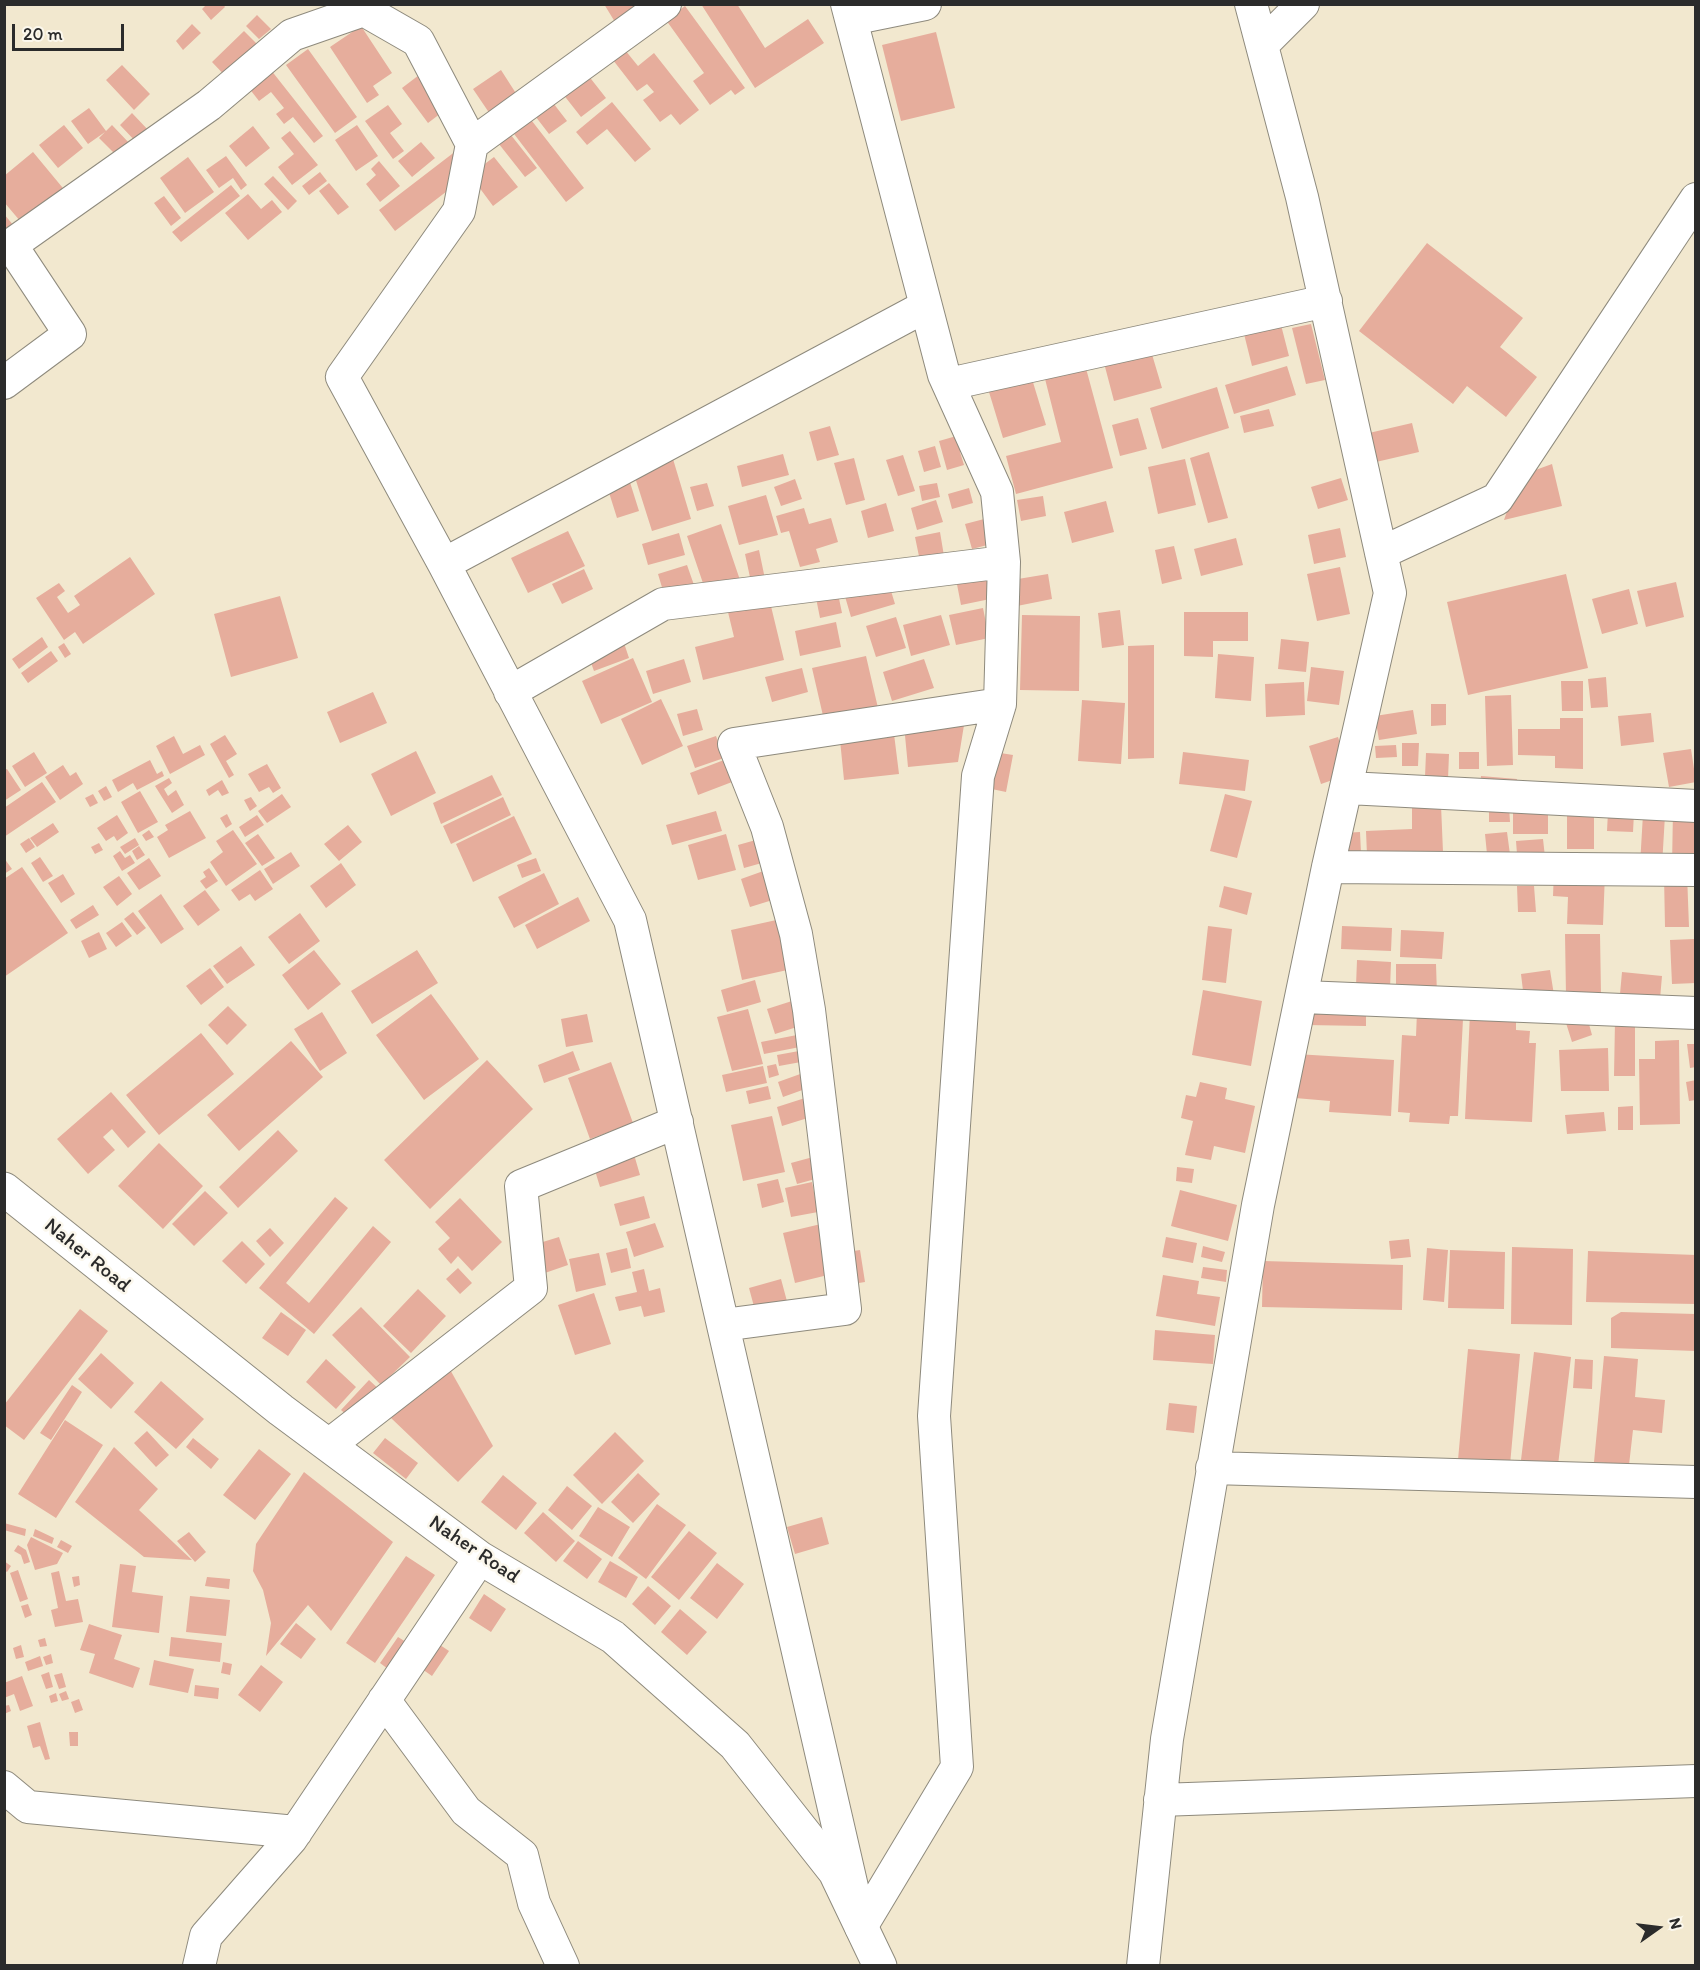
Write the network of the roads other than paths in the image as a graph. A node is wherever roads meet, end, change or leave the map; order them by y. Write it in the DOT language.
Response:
graph roads {
  1 [pos="665,4"];
  2 [pos="925,4"];
  3 [pos="1251,4"];
  4 [pos="1303,4"];
  5 [pos="849,12"];
  6 [pos="1262,45"];
  7 [pos="472,144"];
  8 [pos="1695,199"];
  9 [pos="1326,301"];
  10 [pos="926,306"];
  11 [pos="4,383"];
  12 [pos="949,384"];
  13 [pos="1381,553"];
  14 [pos="1004,562"];
  15 [pos="444,564"];
  16 [pos="510,692"];
  17 [pos="1000,704"];
  18 [pos="1348,788"];
  19 [pos="1695,806"];
  20 [pos="1328,867"];
  21 [pos="1695,870"];
  22 [pos="1303,998"];
  23 [pos="1695,1013"];
  24 [pos="677,1122"];
  25 [pos="4,1189"];
  26 [pos="723,1325"];
  27 [pos="328,1445"];
  28 [pos="1212,1468"];
  29 [pos="1695,1482"];
  30 [pos="480,1558"];
  31 [pos="384,1700"];
  32 [pos="1695,1780"];
  33 [pos="4,1787"];
  34 [pos="1160,1800"];
  35 [pos="296,1832"];
  36 [pos="861,1927"];
  37 [pos="199,1965"];
  38 [pos="563,1965"];
  39 [pos="880,1965"];
  40 [pos="1143,1965"];
  1 -- 7 [label="street"];
  2 -- 5 [label="street"];
  3 -- 6 [label="street"];
  4 -- 6 [label="street"];
  5 -- 10 [label="street"];
  6 -- 9 [label="street"];
  7 -- 11 [label="street"];
  7 -- 15 [label="street"];
  8 -- 13 [label="street"];
  9 -- 12 [label="street"];
  9 -- 13 [label="street"];
  10 -- 12 [label="street"];
  10 -- 15 [label="street"];
  12 -- 14 [label="street"];
  13 -- 18 [label="street"];
  14 -- 16 [label="street"];
  14 -- 17 [label="street"];
  15 -- 16 [label="street"];
  16 -- 24 [label="street"];
  17 -- 26 [label="street"];
  17 -- 36 [label="street"];
  18 -- 19 [label="street"];
  18 -- 20 [label="street"];
  20 -- 21 [label="street"];
  20 -- 22 [label="street"];
  22 -- 23 [label="street"];
  22 -- 28 [label="street"];
  24 -- 26 [label="street"];
  24 -- 27 [label="street"];
  25 -- 27 [label="main road, Naher Road"];
  26 -- 36 [label="street"];
  27 -- 30 [label="main road, Naher Road"];
  28 -- 29 [label="street"];
  28 -- 34 [label="street"];
  30 -- 31 [label="street"];
  30 -- 36 [label="main road, Naher Road"];
  31 -- 35 [label="street"];
  31 -- 38 [label="street"];
  32 -- 34 [label="street"];
  33 -- 35 [label="street"];
  34 -- 40 [label="street"];
  35 -- 37 [label="street"];
  36 -- 39 [label="main road, Naher Road"];
}
